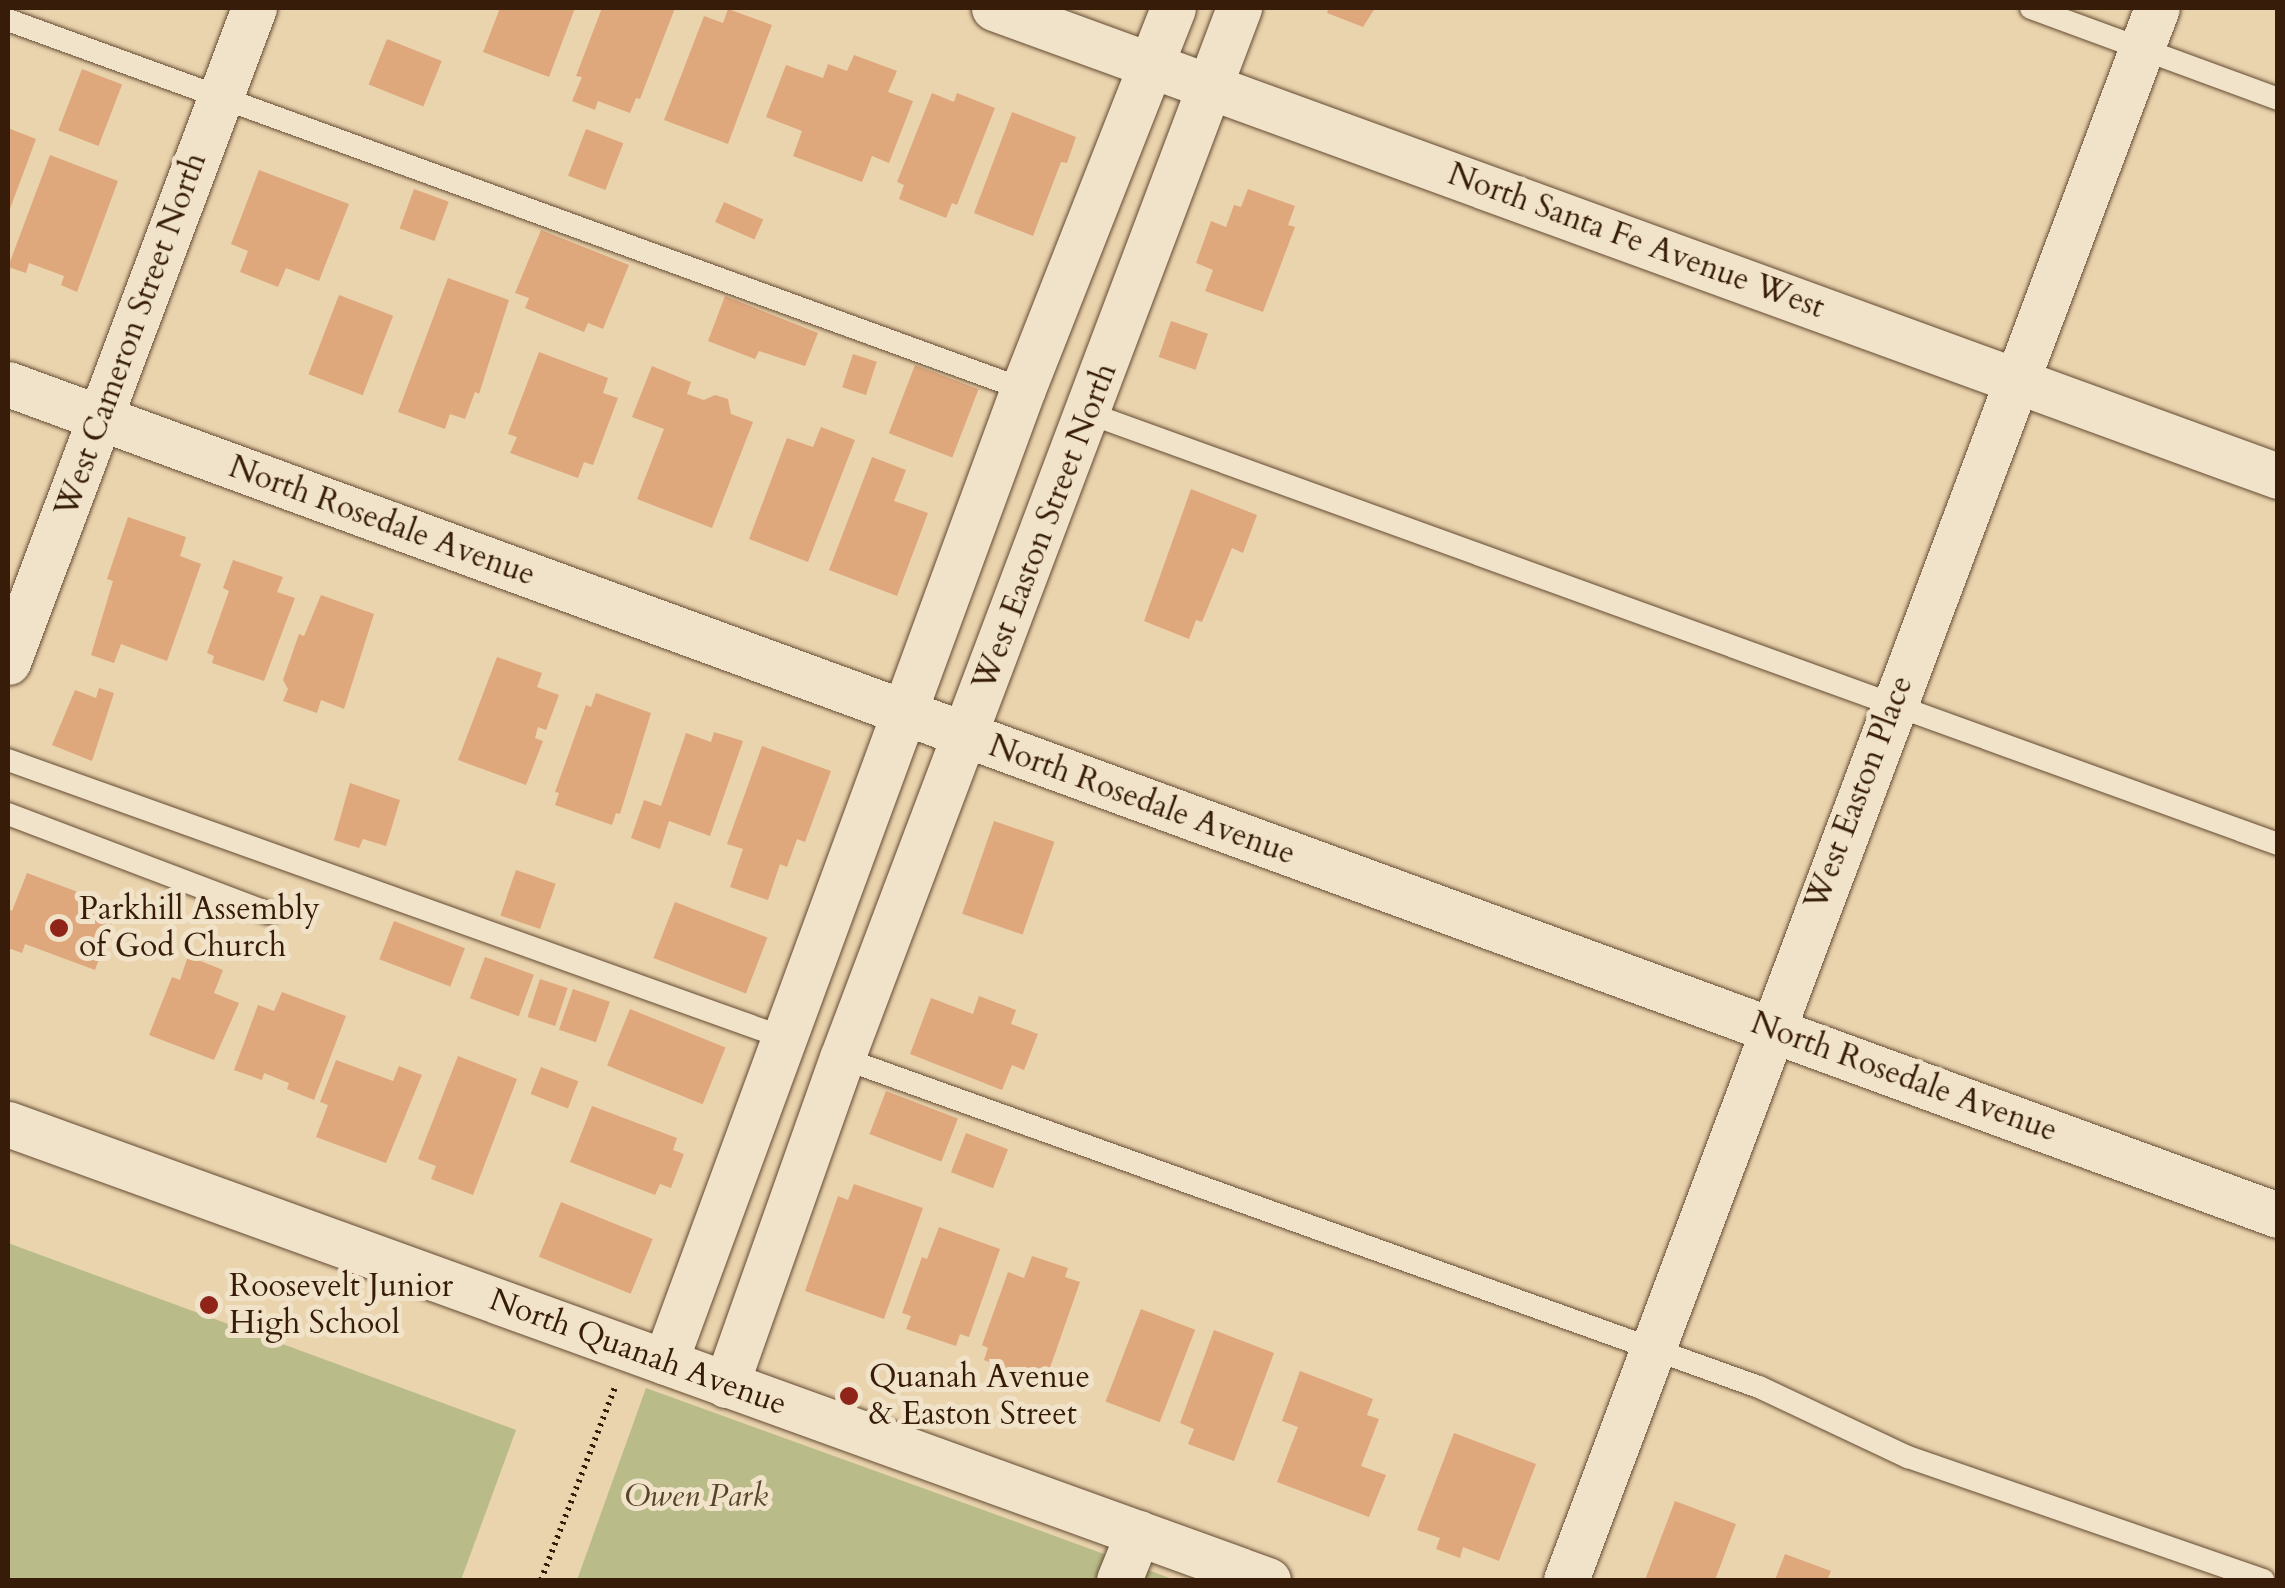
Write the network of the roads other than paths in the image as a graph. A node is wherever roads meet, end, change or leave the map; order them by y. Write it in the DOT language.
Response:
graph roads {
  1 [pos="254,8"];
  2 [pos="994,8"];
  3 [pos="1173,8"];
  4 [pos="1239,8"];
  5 [pos="2031,8"];
  6 [pos="8,20"];
  7 [pos="2150,27"];
  8 [pos="1150,63"];
  9 [pos="1209,84"];
  10 [pos="219,98"];
  11 [pos="2278,100"];
  12 [pos="2017,380"];
  13 [pos="8,384"];
  14 [pos="1023,390"];
  15 [pos="1088,413"];
  16 [pos="102,418"];
  17 [pos="2278,476"];
  18 [pos="8,662"];
  19 [pos="1893,705"];
  20 [pos="905,713"];
  21 [pos="967,736"];
  22 [pos="8,760"];
  23 [pos="8,814"];
  24 [pos="2278,844"];
  25 [pos="269,913"];
  26 [pos="1770,1028"];
  27 [pos="785,1038"];
  28 [pos="842,1058"];
  29 [pos="8,1124"];
  30 [pos="2278,1215"];
  31 [pos="1652,1348"];
  32 [pos="665,1362"];
  33 [pos="726,1384"];
  34 [pos="1138,1533"];
  35 [pos="1119,1580"];
  36 [pos="1268,1580"];
  37 [pos="1566,1580"];
  38 [pos="2263,1580"];
  1 -- 10 [label="street, West Cameron Street North"];
  2 -- 8 [label="street, North Santa Fe Avenue West"];
  3 -- 8 [label="street, West Easton Street North"];
  4 -- 9 [label="street, West Easton Street North"];
  5 -- 7 [label="lane"];
  6 -- 10 [label="lane"];
  7 -- 11 [label="lane"];
  7 -- 12 [label="street, West Easton Place"];
  8 -- 9 [label="street, North Santa Fe Avenue West"];
  8 -- 14 [label="street, West Easton Street North"];
  9 -- 12 [label="street, North Santa Fe Avenue West"];
  9 -- 15 [label="street, West Easton Street North"];
  10 -- 14 [label="lane"];
  10 -- 16 [label="street, West Cameron Street North"];
  12 -- 17 [label="street, North Santa Fe Avenue West"];
  12 -- 19 [label="street, West Easton Place"];
  13 -- 16 [label="street, North Rosedale Avenue"];
  14 -- 20 [label="street, West Easton Street North"];
  15 -- 19 [label="lane"];
  15 -- 21 [label="street, West Easton Street North"];
  16 -- 18 [label="street, West Cameron Street North"];
  16 -- 20 [label="street, North Rosedale Avenue"];
  19 -- 24 [label="lane"];
  19 -- 26 [label="street, West Easton Place"];
  20 -- 21 [label="street, North Rosedale Avenue"];
  20 -- 27 [label="street, West Easton Street North"];
  21 -- 26 [label="street, North Rosedale Avenue"];
  21 -- 28 [label="street, West Easton Street North"];
  22 -- 27 [label="lane"];
  23 -- 25 [label="lane"];
  26 -- 30 [label="street, North Rosedale Avenue"];
  26 -- 31 [label="street, West Easton Place"];
  27 -- 32 [label="street, West Easton Street North"];
  28 -- 31 [label="lane"];
  28 -- 33 [label="street, West Easton Street North"];
  29 -- 32 [label="street, North Quanah Avenue"];
  31 -- 37 [label="street, West Easton Place"];
  31 -- 38 [label="lane"];
  32 -- 33 [label="street, North Quanah Avenue"];
  33 -- 34 [label="street, North Quanah Avenue"];
  34 -- 35 [label="street"];
  34 -- 36 [label="street, North Quanah Avenue"];
}
